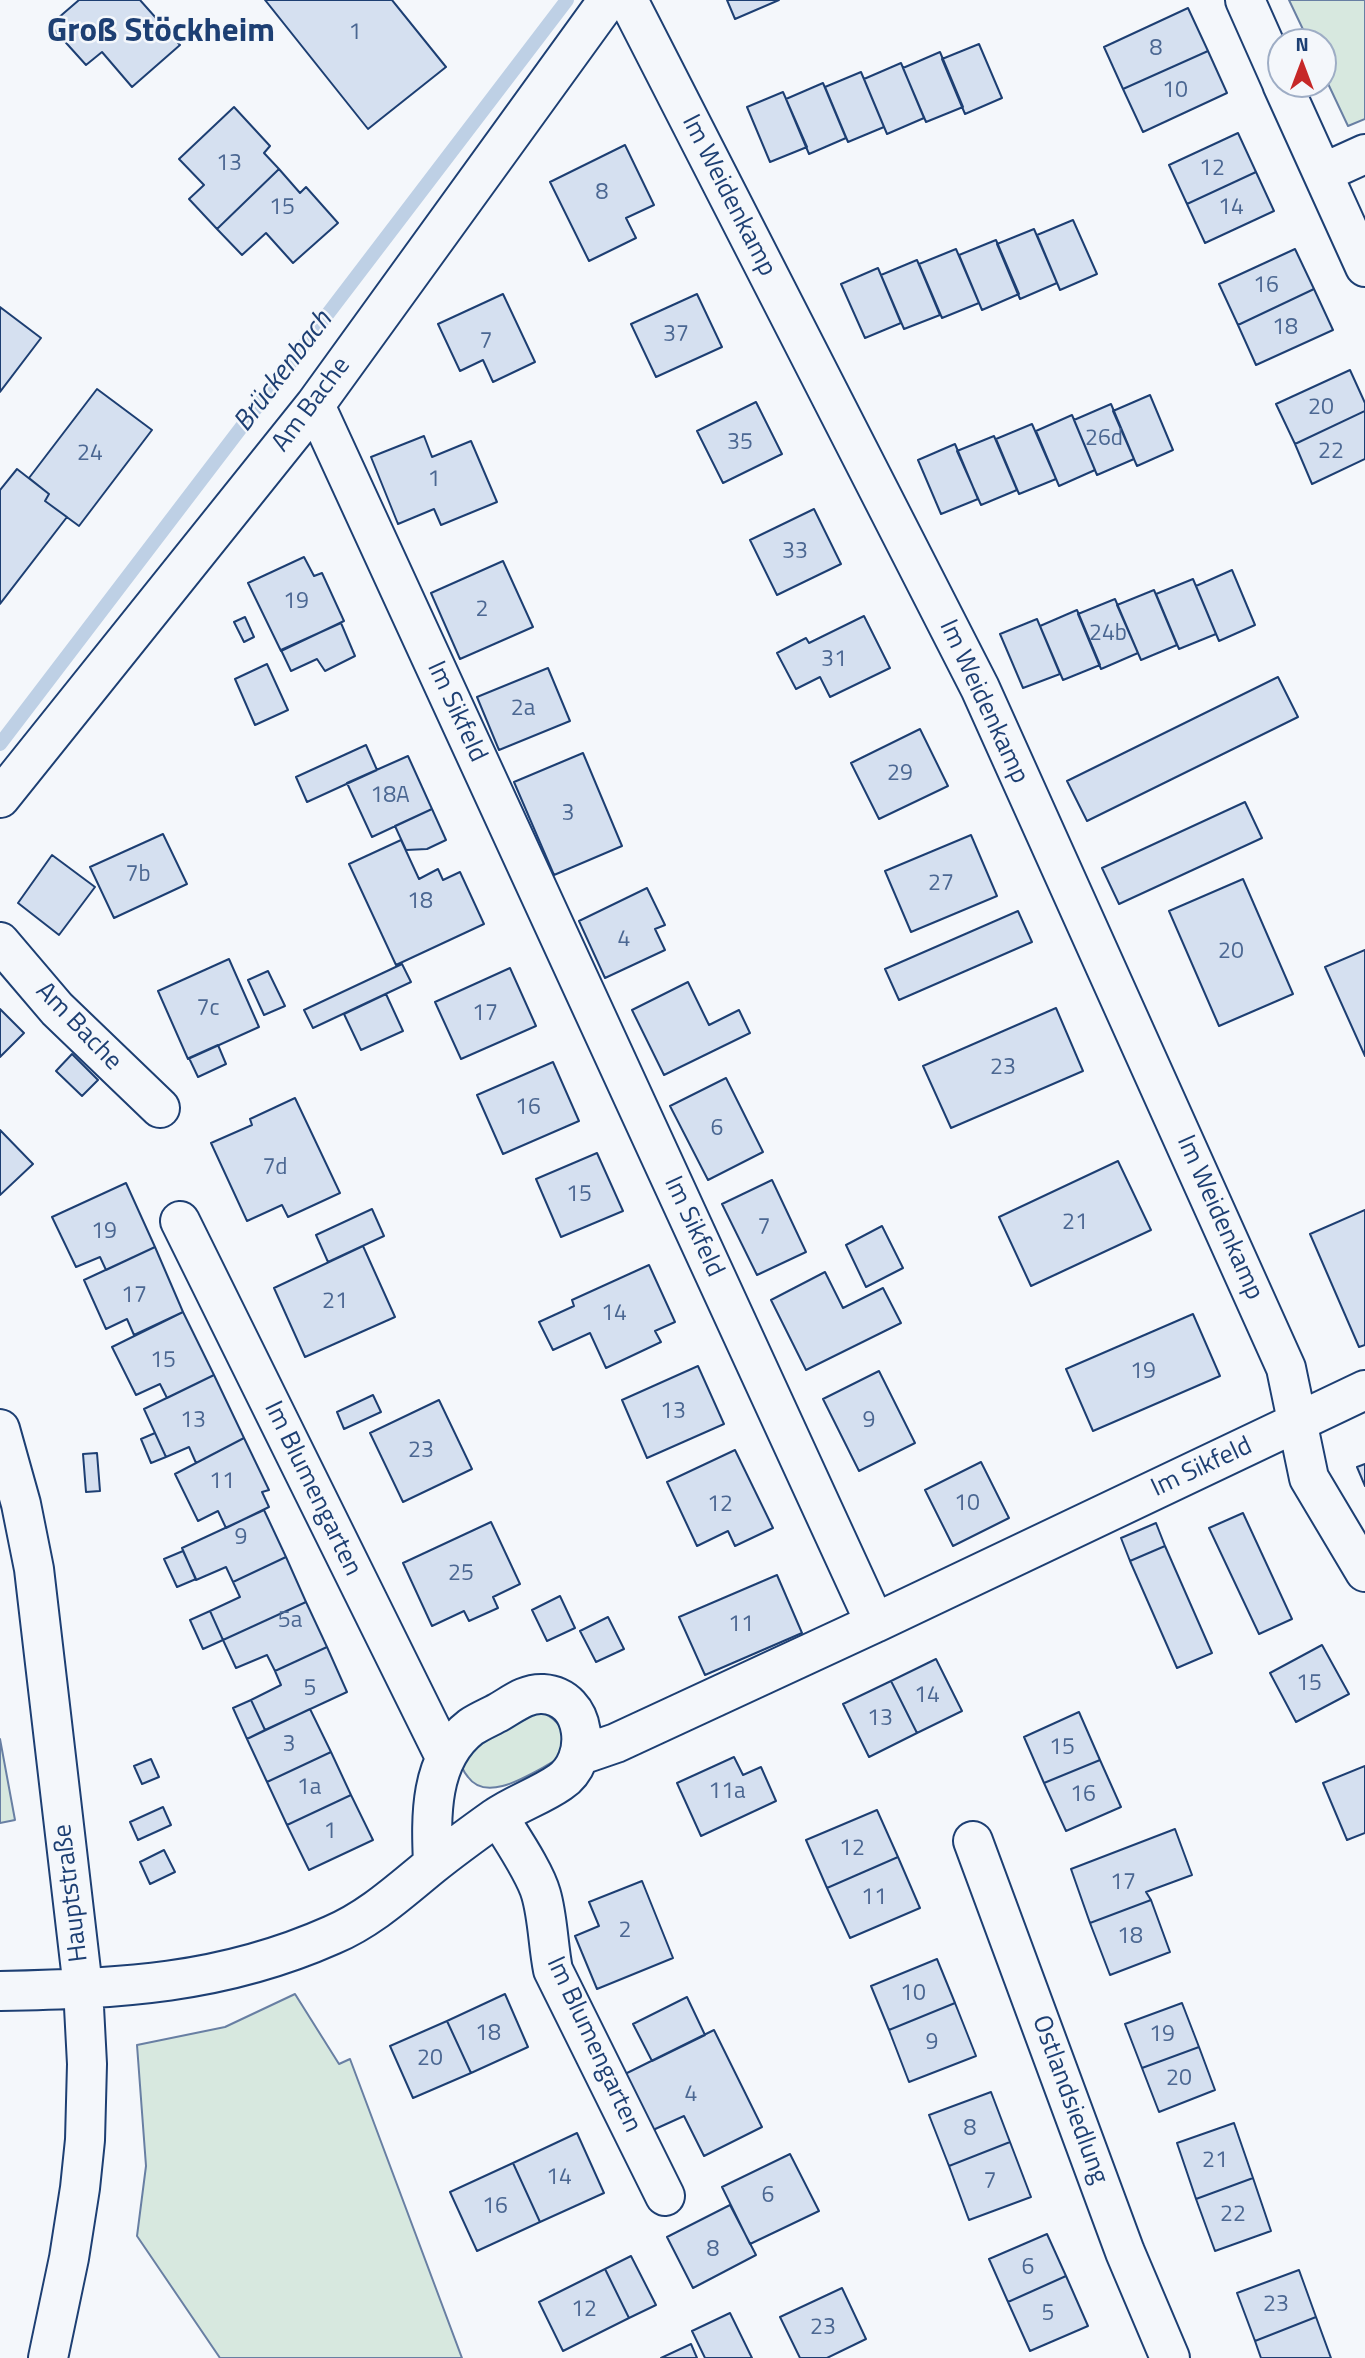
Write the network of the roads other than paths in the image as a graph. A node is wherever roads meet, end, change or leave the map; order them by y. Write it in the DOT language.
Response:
graph roads {
  1 [pos="608,0"];
  2 [pos="628,0"];
  3 [pos="1245,0"];
  4 [pos="1267,49"];
  5 [pos="1289,98"];
  6 [pos="1365,153"];
  7 [pos="1323,173"];
  8 [pos="1365,267"];
  9 [pos="314,405"];
  10 [pos="0,798"];
  11 [pos="0,942"];
  12 [pos="160,1108"];
  13 [pos="180,1221"];
  14 [pos="1365,1390"];
  15 [pos="1298,1422"];
  16 [pos="0,1429"];
  17 [pos="1365,1572"];
  18 [pos="875,1623"];
  19 [pos="581,1755"];
  20 [pos="445,1757"];
  21 [pos="499,1816"];
  22 [pos="973,1841"];
  23 [pos="433,1864"];
  24 [pos="83,1988"];
  25 [pos="0,1991"];
  26 [pos="665,2196"];
  27 [pos="48,2358"];
  28 [pos="1170,2358"];
  1 -- 9 [label="street, Am Bache"];
  2 -- 15 [label="street, Im Weidenkamp"];
  3 -- 4 [label="street"];
  5 -- 7 [label="street"];
  6 -- 7 [label="street"];
  7 -- 8 [label="street"];
  9 -- 10 [label="street, Am Bache"];
  9 -- 18 [label="street, Im Sikfeld"];
  11 -- 12 [label="street, Am Bache"];
  13 -- 20 [label="street, Im Blumengarten"];
  14 -- 15 [label="street"];
  15 -- 17 [label="street, Im Weidenkamp"];
  15 -- 18 [label="street, Im Sikfeld"];
  16 -- 24 [label="street, Hauptstraße"];
  18 -- 19 [label="street"];
  19 -- 20 [label="street"];
  19 -- 21 [label="street"];
  20 -- 23 [label="street"];
  21 -- 23 [label="street"];
  21 -- 26 [label="street, Im Blumengarten"];
  22 -- 28 [label="street, Ostlandsiedlung"];
  23 -- 24 [label="street"];
  24 -- 25 [label="street"];
  24 -- 27 [label="street, Hauptstraße"];
}
